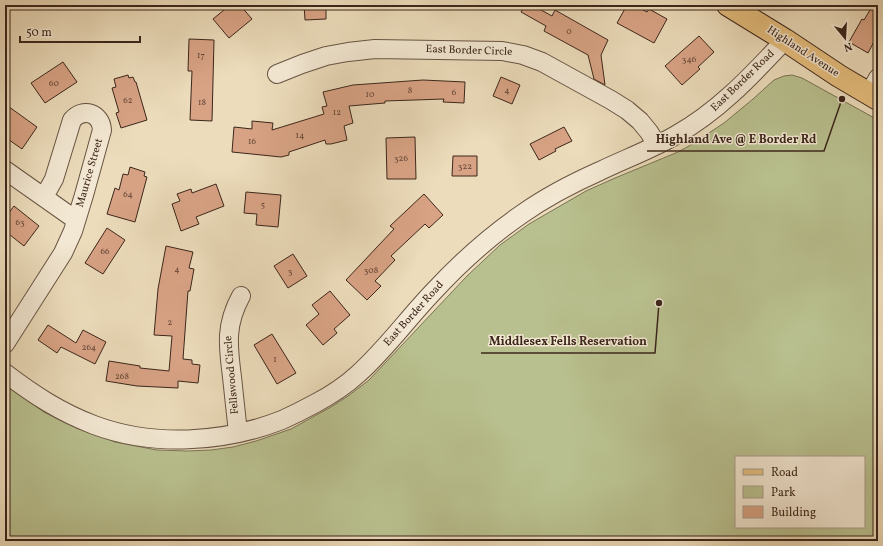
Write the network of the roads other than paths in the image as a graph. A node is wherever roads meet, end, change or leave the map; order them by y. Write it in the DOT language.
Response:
graph roads {
  1 [pos="728,5"];
  2 [pos="785,40"];
  3 [pos="277,74"];
  4 [pos="875,90"];
  5 [pos="657,145"];
  6 [pos="5,170"];
  7 [pos="44,196"];
  8 [pos="76,220"];
  9 [pos="240,296"];
  10 [pos="5,344"];
  11 [pos="5,373"];
  12 [pos="238,433"];
  1 -- 2 [label="main road, Highland Avenue"];
  2 -- 4 [label="main road, Highland Avenue"];
  2 -- 5 [label="street, East Border Road"];
  3 -- 5 [label="street, East Border Circle"];
  5 -- 12 [label="street, East Border Road"];
  6 -- 7 [label="street, Maurice Street"];
  7 -- 8 [label="street, Maurice Street"];
  7 -- 8 [label="street, Maurice Street"];
  8 -- 10 [label="street, Maurice Street"];
  9 -- 12 [label="street, Fellswood Circle"];
  11 -- 12 [label="street, East Border Road"];
}
